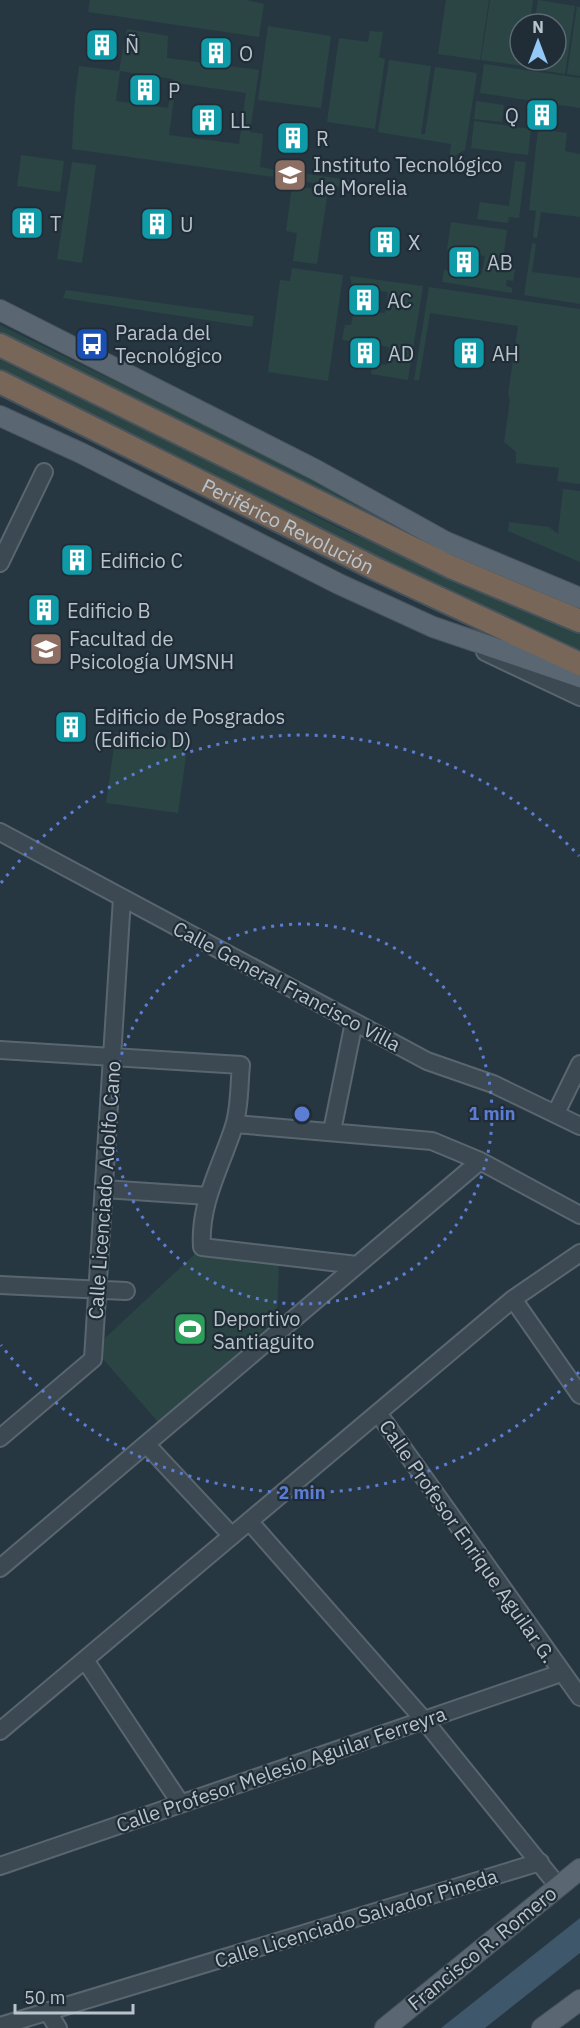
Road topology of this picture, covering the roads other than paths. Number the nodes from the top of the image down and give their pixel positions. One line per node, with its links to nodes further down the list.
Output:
1 (0, 310): 7 (main road)
2 (0, 345): 8 (highway, Periférico Revolución)
3 (0, 382): 10 (highway, Periférico Revolución)
4 (0, 416): 9 (main road)
5 (44, 472): 6 (street)
6 (0, 563)
7 (580, 598)
8 (580, 621)
9 (433, 627): 11 (main road); 12 (street)
10 (580, 664)
11 (580, 677)
12 (580, 697)
13 (0, 832): 14 (street, Calle General Francisco Villa)
14 (122, 898): 15 (street, Calle General Francisco Villa); 17 (street, Calle Licenciado Adolfo Cano)
15 (354, 1022): 19 (street, Calle General Francisco Villa); 22 (street)
16 (0, 1050): 17 (street)
17 (112, 1057): 20 (street); 24 (street, Calle Licenciado Adolfo Cano)
18 (580, 1065): 19 (street)
19 (556, 1113): 21 (street, Calle General Francisco Villa)
20 (235, 1124): 22 (street); 25 (street)
21 (580, 1125)
22 (332, 1131): 23 (street)
23 (480, 1161): 26 (street); 28 (street)
24 (104, 1189): 25 (street); 30 (street, Calle Licenciado Adolfo Cano)
25 (208, 1196): 28 (street)
26 (580, 1215)
27 (580, 1253): 32 (street)
28 (357, 1265): 36 (street)
29 (0, 1285): 30 (street)
30 (97, 1291): 31 (street); 35 (street, Calle Licenciado Adolfo Cano)
31 (126, 1291)
32 (513, 1299): 33 (street); 34 (street)
33 (580, 1395)
34 (378, 1413): 37 (street); 41 (street, Calle Profesor Enrique Aguilar G.)
35 (0, 1438)
36 (146, 1444): 38 (street); 39 (street)
37 (249, 1521): 38 (street); 43 (street)
38 (232, 1536): 40 (street)
39 (0, 1568)
40 (85, 1660): 44 (street); 45 (street)
41 (561, 1673): 42 (street, Calle Profesor Enrique Aguilar G.); 43 (street, Calle Profesor Melesio Aguilar Ferreyra)
42 (580, 1697)
43 (424, 1720): 45 (street, Calle Profesor Melesio Aguilar Ferreyra); 46 (street)
44 (0, 1731)
45 (181, 1804): 47 (street, Calle Profesor Melesio Aguilar Ferreyra)
46 (540, 1862): 49 (street); 51 (street, Calle Licenciado Salvador Pineda)
47 (0, 1866)
48 (580, 1869): 49 (main road, Francisco R. Romero)
49 (558, 1886): 54 (main road, Francisco R. Romero)
50 (580, 2000): 55 (main road)
51 (47, 2011): 52 (street, Calle Licenciado Salvador Pineda); 53 (street)
52 (0, 2026)
53 (58, 2028)
54 (385, 2028)
55 (542, 2028)

